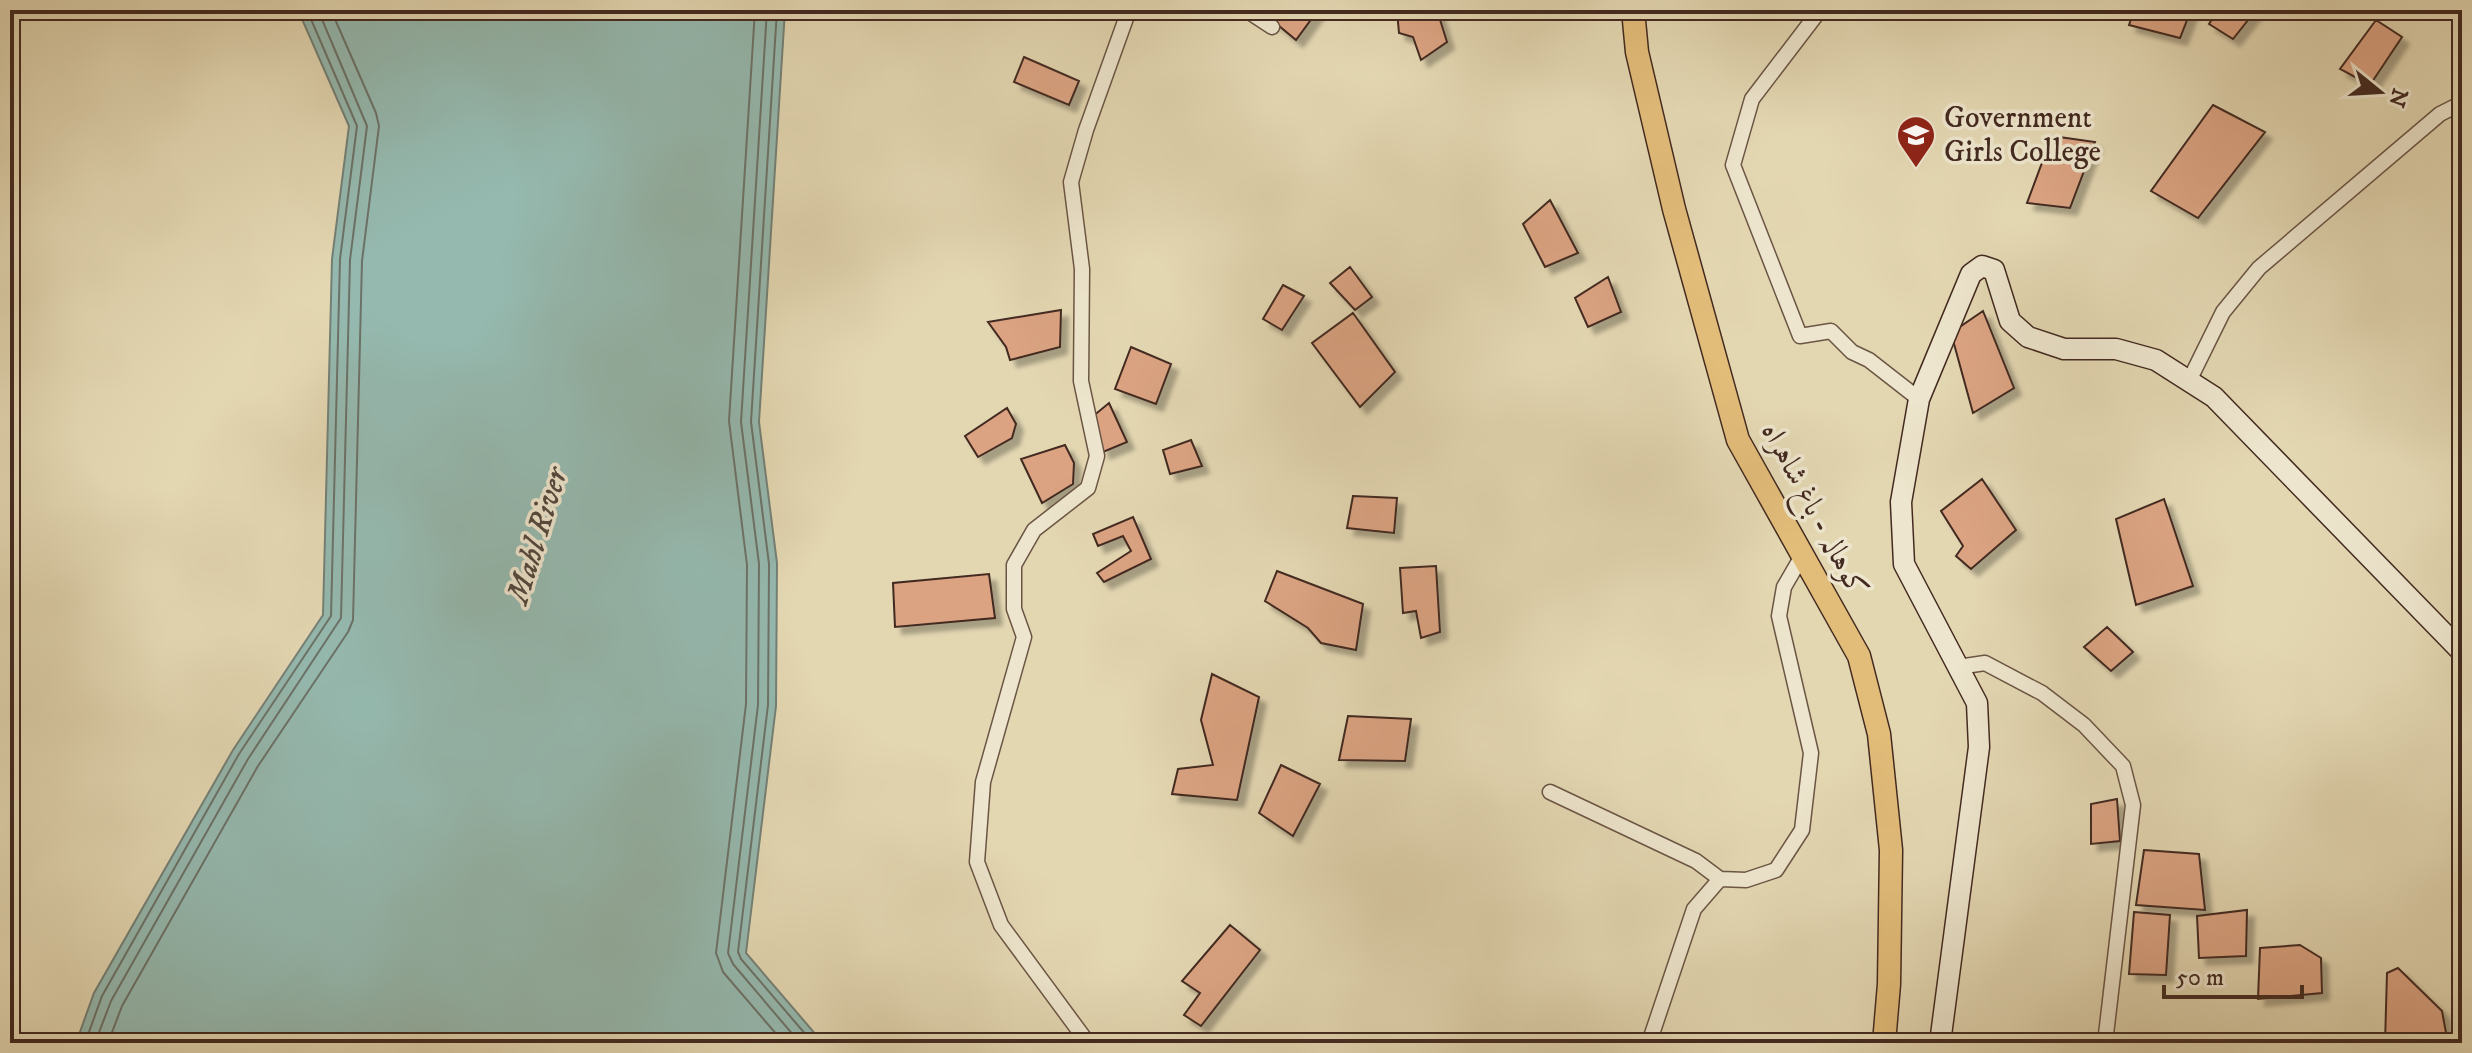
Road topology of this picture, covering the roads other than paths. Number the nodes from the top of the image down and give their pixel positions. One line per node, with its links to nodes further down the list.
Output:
1 (1129, 10): 14 (street)
2 (1246, 10): 5 (street)
3 (1633, 10): 9 (main road, کوہالہ - باغ شاہراہ)
4 (1820, 10): 8 (street)
5 (1272, 27)
6 (2462, 103): 7 (street)
7 (2189, 381): 8 (main road); 10 (main road)
8 (1919, 399): 11 (main road)
9 (1802, 556): 13 (street); 16 (main road, کوہالہ - باغ شاہراہ)
10 (2462, 652)
11 (1958, 667): 17 (main road); 18 (street)
12 (1550, 792): 13 (street)
13 (1720, 879): 15 (street)
14 (1088, 1043)
15 (1649, 1043)
16 (1884, 1043)
17 (1940, 1043)
18 (2105, 1043)

